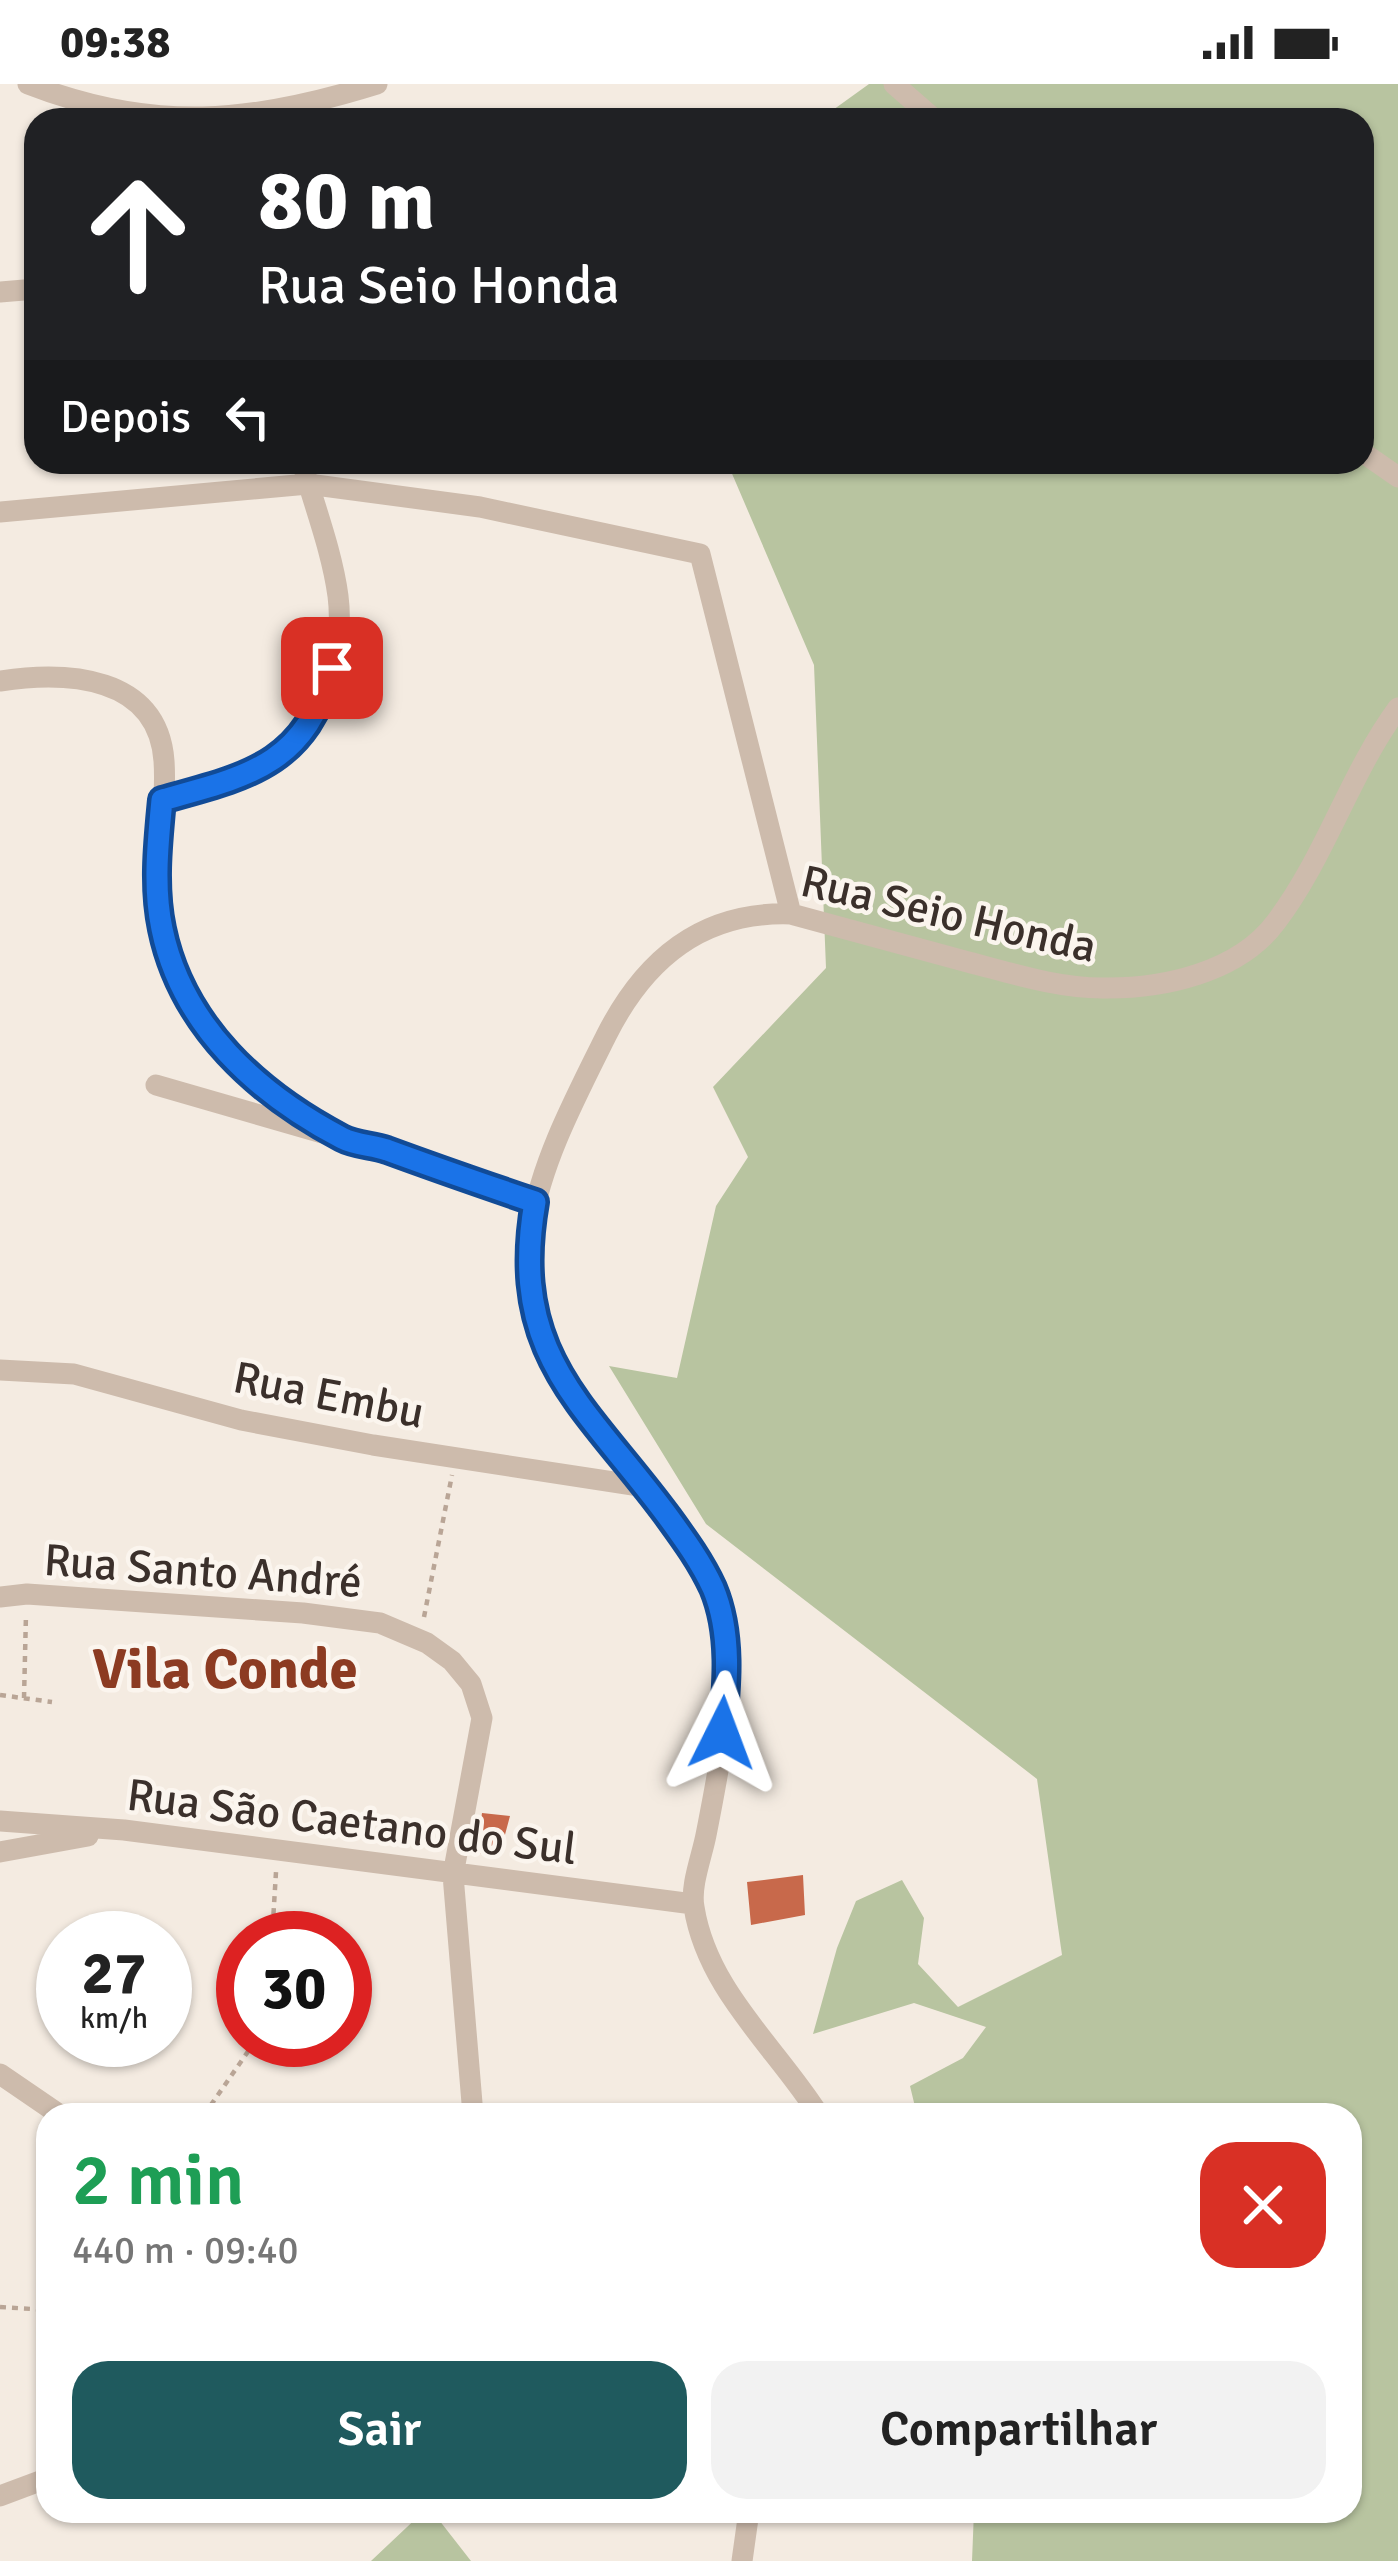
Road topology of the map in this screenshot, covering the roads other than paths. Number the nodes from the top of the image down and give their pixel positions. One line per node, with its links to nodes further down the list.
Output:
1 (28, 84): 4 (street)
2 (377, 84): 7 (street)
3 (894, 84): 8 (street)
4 (56, 94): 5 (street); 6 (street)
5 (67, 108)
6 (108, 108)
7 (286, 108)
8 (921, 108)
9 (297, 474): 12 (street)
10 (305, 474): 15 (street)
11 (310, 474): 16 (street)
12 (0, 512)
13 (0, 681): 15 (street)
14 (1398, 708): 16 (street, Rua Seio Honda)
15 (162, 800): 18 (street)
16 (791, 914): 19 (street, Rua Seio Honda)
17 (156, 1085): 18 (street)
18 (345, 1140): 19 (street)
19 (535, 1202): 21 (street, Rua Seio Honda)
20 (0, 1370): 21 (street, Rua Embu)
21 (646, 1487): 27 (street, Rua Seio Honda)
22 (0, 1597): 26 (street, Rua Santo André)
23 (0, 1821): 24 (street, Rua São Caetano do Sul)
24 (124, 1829): 25 (street); 26 (street, Rua São Caetano do Sul)
25 (0, 1852)
26 (453, 1875): 27 (street, Rua São Caetano do Sul); 30 (street, Rua Santo André)
27 (693, 1904): 31 (street)
28 (0, 2074): 29 (street)
29 (42, 2103)
30 (472, 2103)
31 (811, 2103)
32 (36, 2482): 33 (street)
33 (0, 2496)
34 (747, 2523): 35 (street)
35 (742, 2561)

